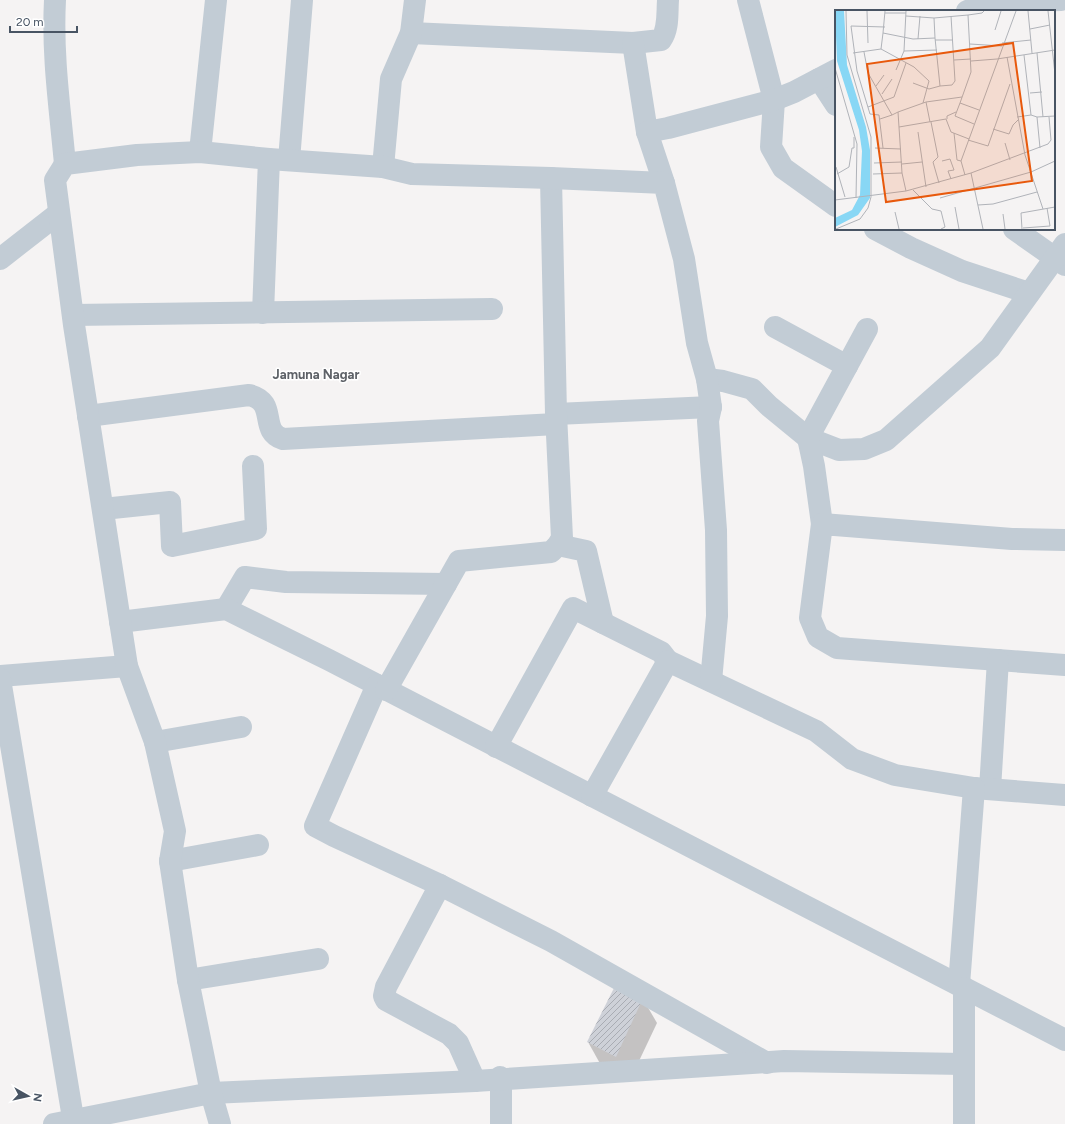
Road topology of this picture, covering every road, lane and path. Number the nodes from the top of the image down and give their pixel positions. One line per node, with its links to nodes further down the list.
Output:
1 (55, 0): 17 (street)
2 (216, 0): 15 (street)
3 (302, 0): 16 (street)
4 (414, 0): 9 (street)
5 (668, 0): 10 (street)
6 (748, 0): 12 (street)
7 (1061, 0): 8 (street)
8 (970, 10)
9 (411, 33): 10 (street); 18 (street)
10 (633, 43): 14 (street)
11 (828, 75): 12 (street); 13 (street)
12 (774, 100): 14 (street); 21 (street)
13 (835, 101)
14 (647, 132): 20 (street)
15 (200, 152): 16 (street); 17 (street)
16 (279, 160): 18 (street); 29 (street)
17 (65, 164): 22 (street)
18 (383, 167): 19 (street)
19 (551, 178): 20 (street); 37 (street)
20 (664, 184): 34 (street)
21 (835, 205)
22 (60, 212): 26 (street); 30 (street)
23 (877, 230): 27 (street)
24 (1016, 230): 25 (street)
25 (1062, 256): 27 (street)
26 (0, 259)
27 (1029, 293): 38 (street)
28 (492, 309): 29 (street)
29 (263, 313): 30 (street)
30 (73, 315): 36 (street)
31 (775, 327): 33 (street)
32 (867, 329): 33 (street)
33 (847, 366): 38 (street)
34 (707, 379): 35 (street); 38 (street)
35 (711, 407): 37 (street); 53 (street)
36 (88, 416): 37 (street); 40 (street)
37 (556, 419): 43 (street)
38 (808, 438): 41 (street)
39 (253, 466): 40 (street)
40 (103, 509): 46 (street)
41 (822, 524): 42 (street); 48 (street)
42 (1065, 540)
43 (558, 545): 44 (street); 47 (street)
44 (446, 584): 45 (street); 54 (street)
45 (226, 609): 46 (street); 54 (street)
46 (120, 622): 51 (street)
47 (603, 622): 49 (street); 57 (street)
48 (998, 660): 50 (street); 58 (street)
49 (668, 661): 53 (street); 60 (street)
50 (1065, 665)
51 (127, 666): 52 (street); 56 (street)
52 (0, 678): 73 (street)
53 (711, 681): 58 (street)
54 (381, 687): 57 (street); 63 (street)
55 (241, 727): 56 (street)
56 (155, 742): 62 (street)
57 (496, 747): 60 (street)
58 (982, 789): 59 (street); 66 (street)
59 (1065, 795)
60 (592, 796): 66 (street)
61 (258, 845): 62 (street)
62 (170, 861): 65 (street)
63 (440, 885): 68 (street); 71 (street)
64 (318, 959): 65 (street)
65 (188, 980): 72 (street)
66 (962, 987): 67 (street); 69 (street)
67 (1062, 1032)
68 (767, 1062): 69 (street); 70 (street)
69 (964, 1064): 76 (street)
70 (501, 1078): 71 (street); 75 (street)
71 (475, 1081): 72 (street)
72 (211, 1093): 73 (street); 74 (street)
73 (67, 1123)
74 (220, 1124)
75 (501, 1124)
76 (964, 1124)

